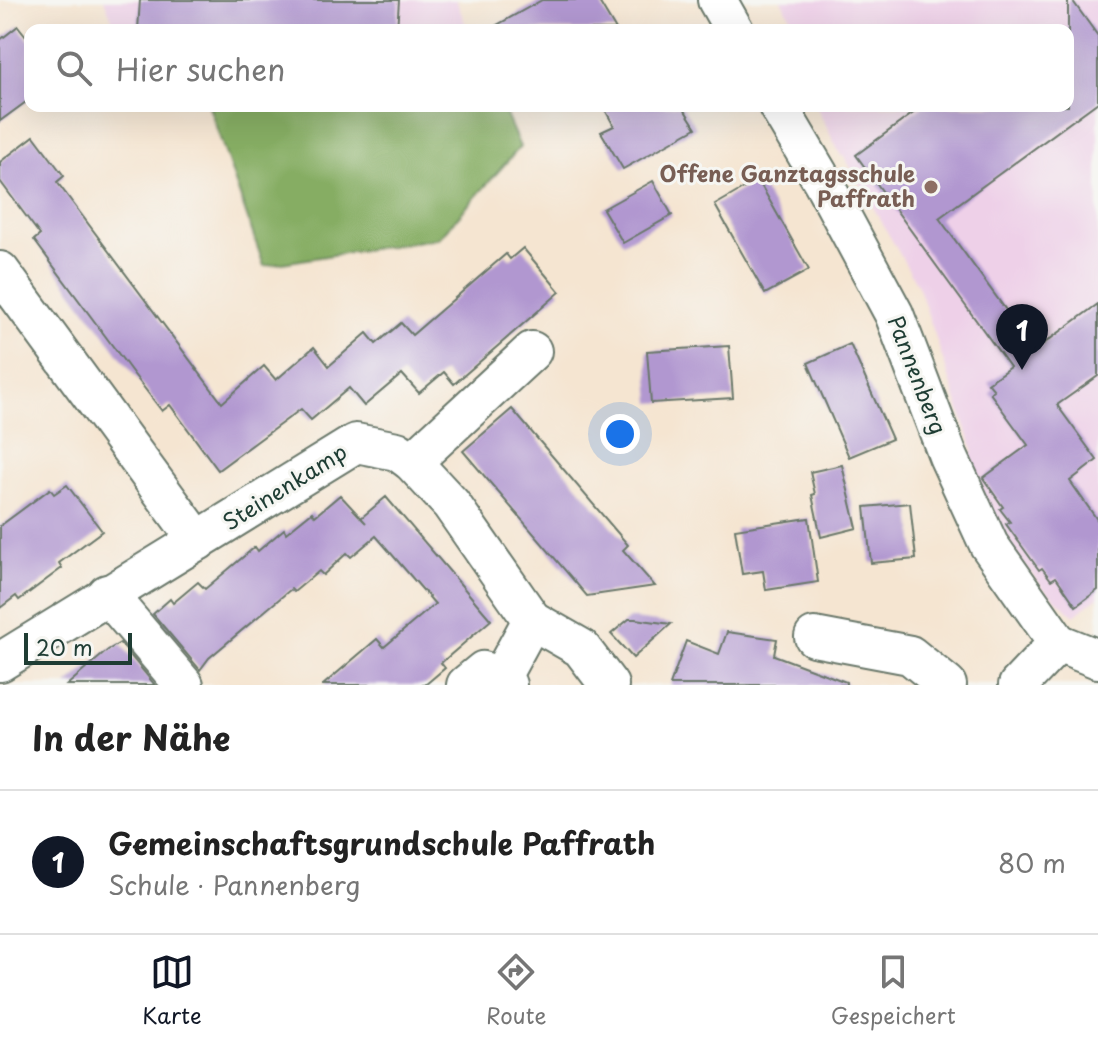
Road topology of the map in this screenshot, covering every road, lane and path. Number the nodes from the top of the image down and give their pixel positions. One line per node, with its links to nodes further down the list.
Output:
1 (717, 0): 2 (street)
2 (731, 24)
3 (782, 112): 11 (street, Pannenberg)
4 (0, 271): 7 (street, Steinenkamp)
5 (532, 351): 6 (street)
6 (412, 462): 7 (street, Steinenkamp); 9 (street, Steinenkamp)
7 (198, 541): 8 (street, Steinenkamp)
8 (107, 594): 12 (street, Steinenkamp); 14 (street)
9 (532, 620): 13 (street); 15 (street, Steinenkamp)
10 (814, 637): 16 (street)
11 (1089, 650): 17 (street)
12 (0, 662)
13 (491, 682)
14 (184, 685)
15 (609, 685)
16 (947, 685)
17 (1018, 685)

